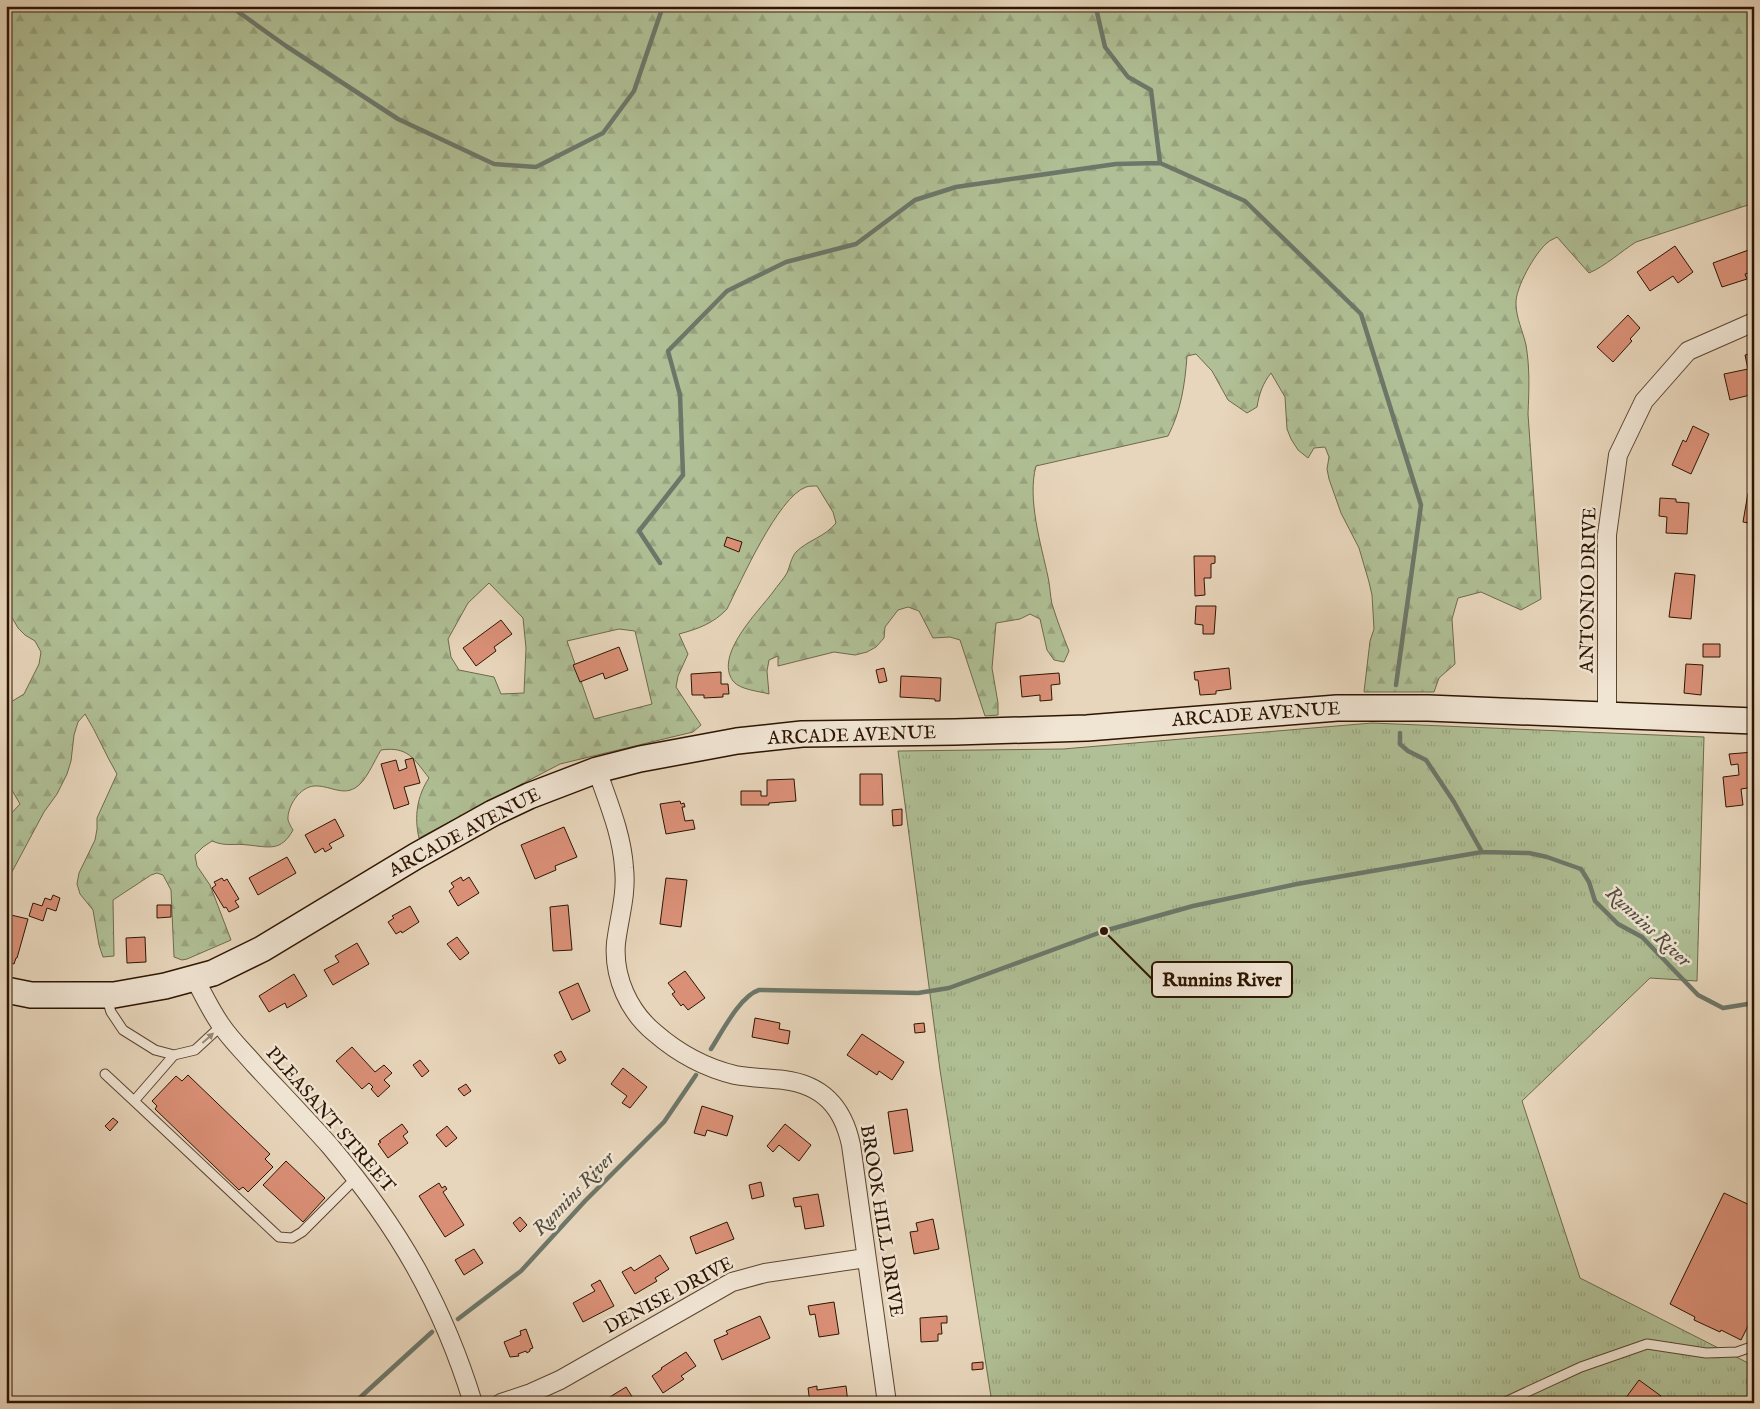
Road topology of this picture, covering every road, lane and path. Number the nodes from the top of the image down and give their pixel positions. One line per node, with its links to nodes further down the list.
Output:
1 (1754, 322): 2 (street, ANTONIO DRIVE)
2 (1607, 715): 3 (main road, ARCADE AVENUE); 4 (main road, ARCADE AVENUE)
3 (1754, 721)
4 (597, 770): 5 (main road, ARCADE AVENUE); 13 (street, BROOK HILL DRIVE)
5 (195, 979): 7 (main road, ARCADE AVENUE); 8 (street, PLEASANT STREET)
6 (6, 990): 7 (main road, ARCADE AVENUE)
7 (106, 994): 9 (lane)
8 (221, 1026): 9 (lane, one-way to 8); 12 (street, PLEASANT STREET)
9 (174, 1055): 11 (lane)
10 (105, 1074): 11 (lane)
11 (134, 1101): 12 (lane)
12 (356, 1178): 15 (street, PLEASANT STREET)
13 (866, 1258): 16 (street, DENISE DRIVE); 17 (street, BROOK HILL DRIVE)
14 (1754, 1346): 18 (lane)
15 (473, 1403)
16 (501, 1403)
17 (888, 1403)
18 (1503, 1403)

